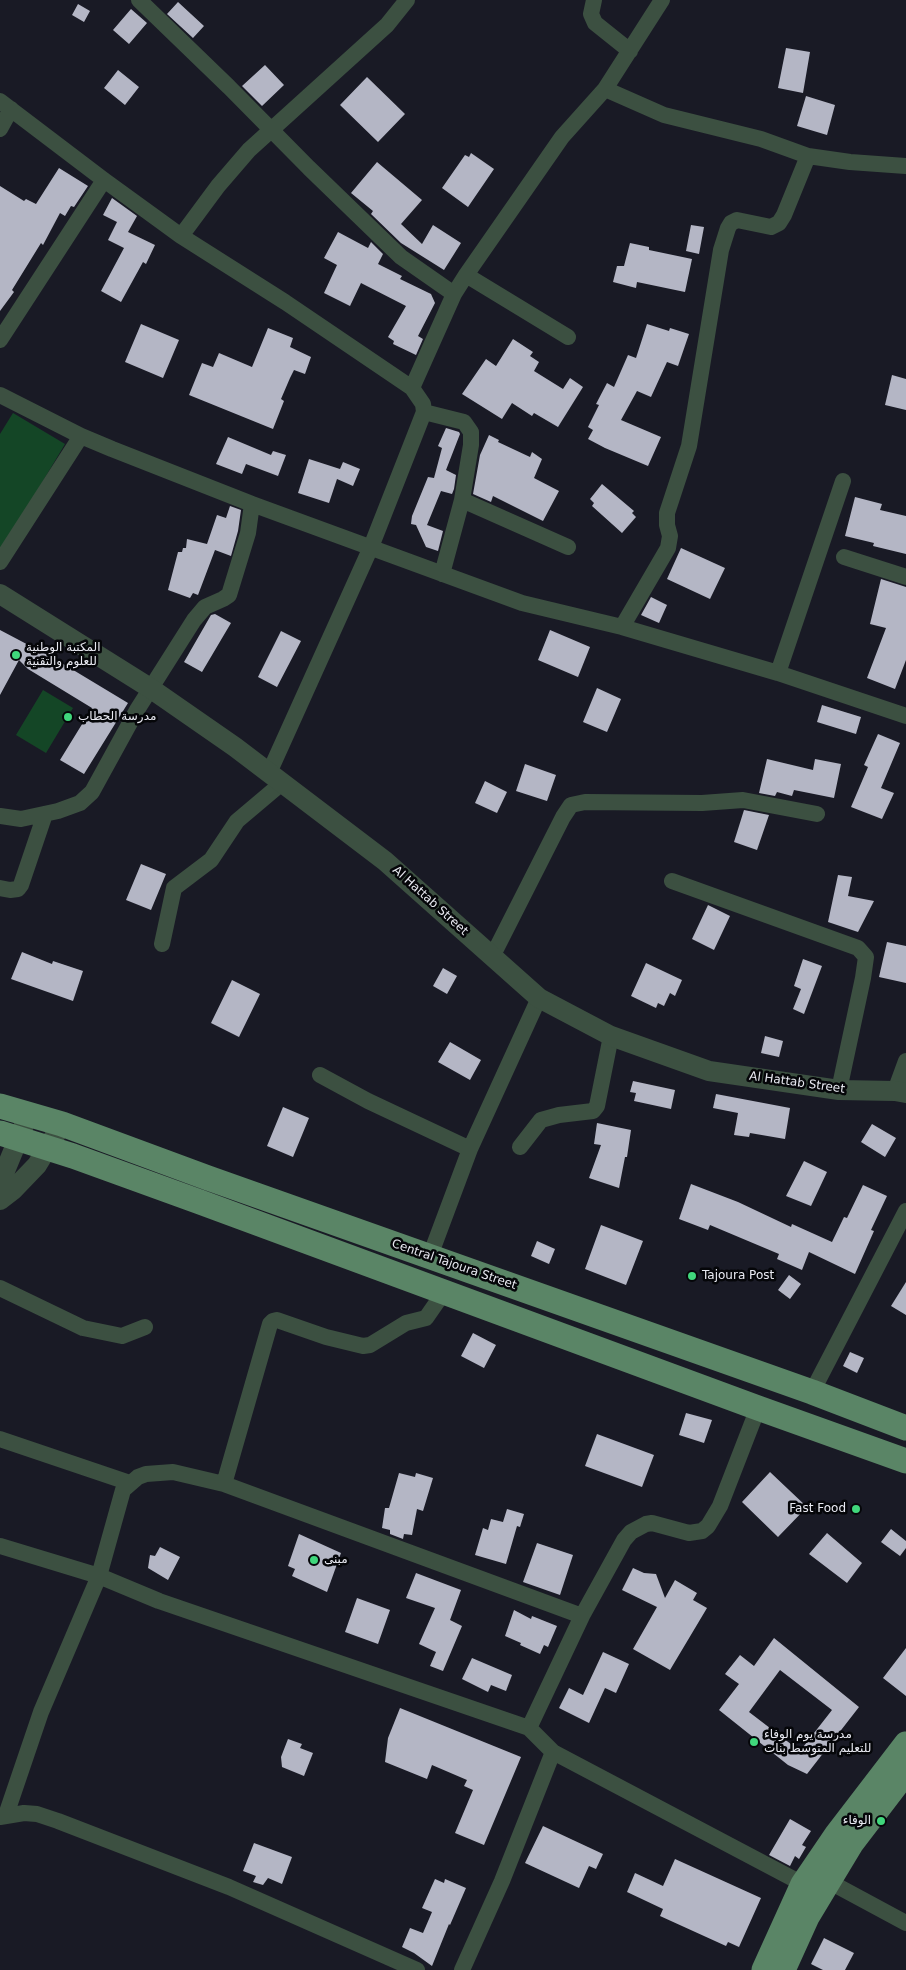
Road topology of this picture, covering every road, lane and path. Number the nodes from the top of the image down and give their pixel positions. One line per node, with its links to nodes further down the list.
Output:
1 (139, 0): 9 (street)
2 (407, 0): 9 (street)
3 (594, 0): 5 (street)
4 (662, 0): 5 (street)
5 (630, 51): 6 (street)
6 (605, 89): 10 (street); 14 (street)
7 (5, 105): 8 (street); 12 (street)
8 (0, 129)
9 (271, 130): 13 (street); 15 (street)
10 (808, 156): 11 (street); 32 (street)
11 (906, 166)
12 (104, 180): 13 (street); 17 (street)
13 (181, 236): 18 (street)
14 (466, 275): 15 (street); 16 (street)
15 (454, 294): 18 (street)
16 (568, 337)
17 (0, 340)
18 (412, 388): 20 (street)
19 (0, 395): 21 (street)
20 (424, 412): 23 (street); 26 (street)
21 (81, 436): 24 (street); 28 (street)
22 (843, 480): 33 (street)
23 (462, 500): 25 (street); 29 (street)
24 (252, 504): 26 (street); 34 (street)
25 (568, 546)
26 (371, 547): 29 (street); 36 (street)
27 (844, 557): 30 (street)
28 (0, 562)
29 (442, 574): 32 (street)
30 (906, 577)
31 (0, 594): 34 (street, Al Hattab Street)
32 (622, 627): 33 (street)
33 (778, 673): 35 (street)
34 (150, 688): 36 (street, Al Hattab Street); 37 (street)
35 (906, 716)
36 (276, 778): 42 (street); 43 (street, Al Hattab Street)
37 (45, 814): 39 (street); 41 (street)
38 (817, 814): 43 (street)
39 (0, 816)
40 (672, 881): 48 (street)
41 (0, 888)
42 (162, 944)
43 (492, 957): 44 (street, Al Hattab Street)
44 (539, 998): 45 (street, Al Hattab Street); 56 (street)
45 (611, 1036): 48 (street, Al Hattab Street); 54 (street)
46 (906, 1061): 49 (street)
47 (320, 1075): 56 (street)
48 (839, 1090): 49 (street, Al Hattab Street)
49 (901, 1092)
50 (0, 1106): 51 (main road, Central Tajoura Street)
51 (29, 1114): 52 (main road, Central Tajoura Street); 53 (street)
52 (62, 1124): 55 (street); 60 (main road, Central Tajoura Street)
53 (9, 1136): 55 (main road); 57 (street)
54 (520, 1147)
55 (48, 1149): 58 (street); 62 (main road)
56 (470, 1149): 60 (street)
57 (0, 1183)
58 (0, 1200)
59 (906, 1211): 64 (street)
60 (430, 1256): 64 (main road, Central Tajoura Street)
61 (0, 1288): 63 (street)
62 (444, 1292): 65 (main road); 70 (street)
63 (145, 1327)
64 (812, 1392): 66 (main road, Central Tajoura Street)
65 (758, 1408): 68 (main road); 73 (street)
66 (906, 1428)
67 (0, 1439): 69 (street)
68 (906, 1460)
69 (130, 1483): 70 (street); 72 (street)
70 (224, 1484): 73 (street)
71 (0, 1546): 72 (street)
72 (99, 1576): 74 (street); 78 (street)
73 (582, 1616): 74 (street)
74 (529, 1728): 76 (street)
75 (906, 1744): 80 (main road)
76 (553, 1752): 80 (street); 83 (street)
77 (906, 1772): 79 (main road)
78 (3, 1816): 82 (street)
79 (828, 1881): 81 (street); 85 (main road)
80 (803, 1884): 84 (main road)
81 (906, 1923)
82 (418, 1970)
83 (462, 1970)
84 (764, 1970)
85 (783, 1970)

